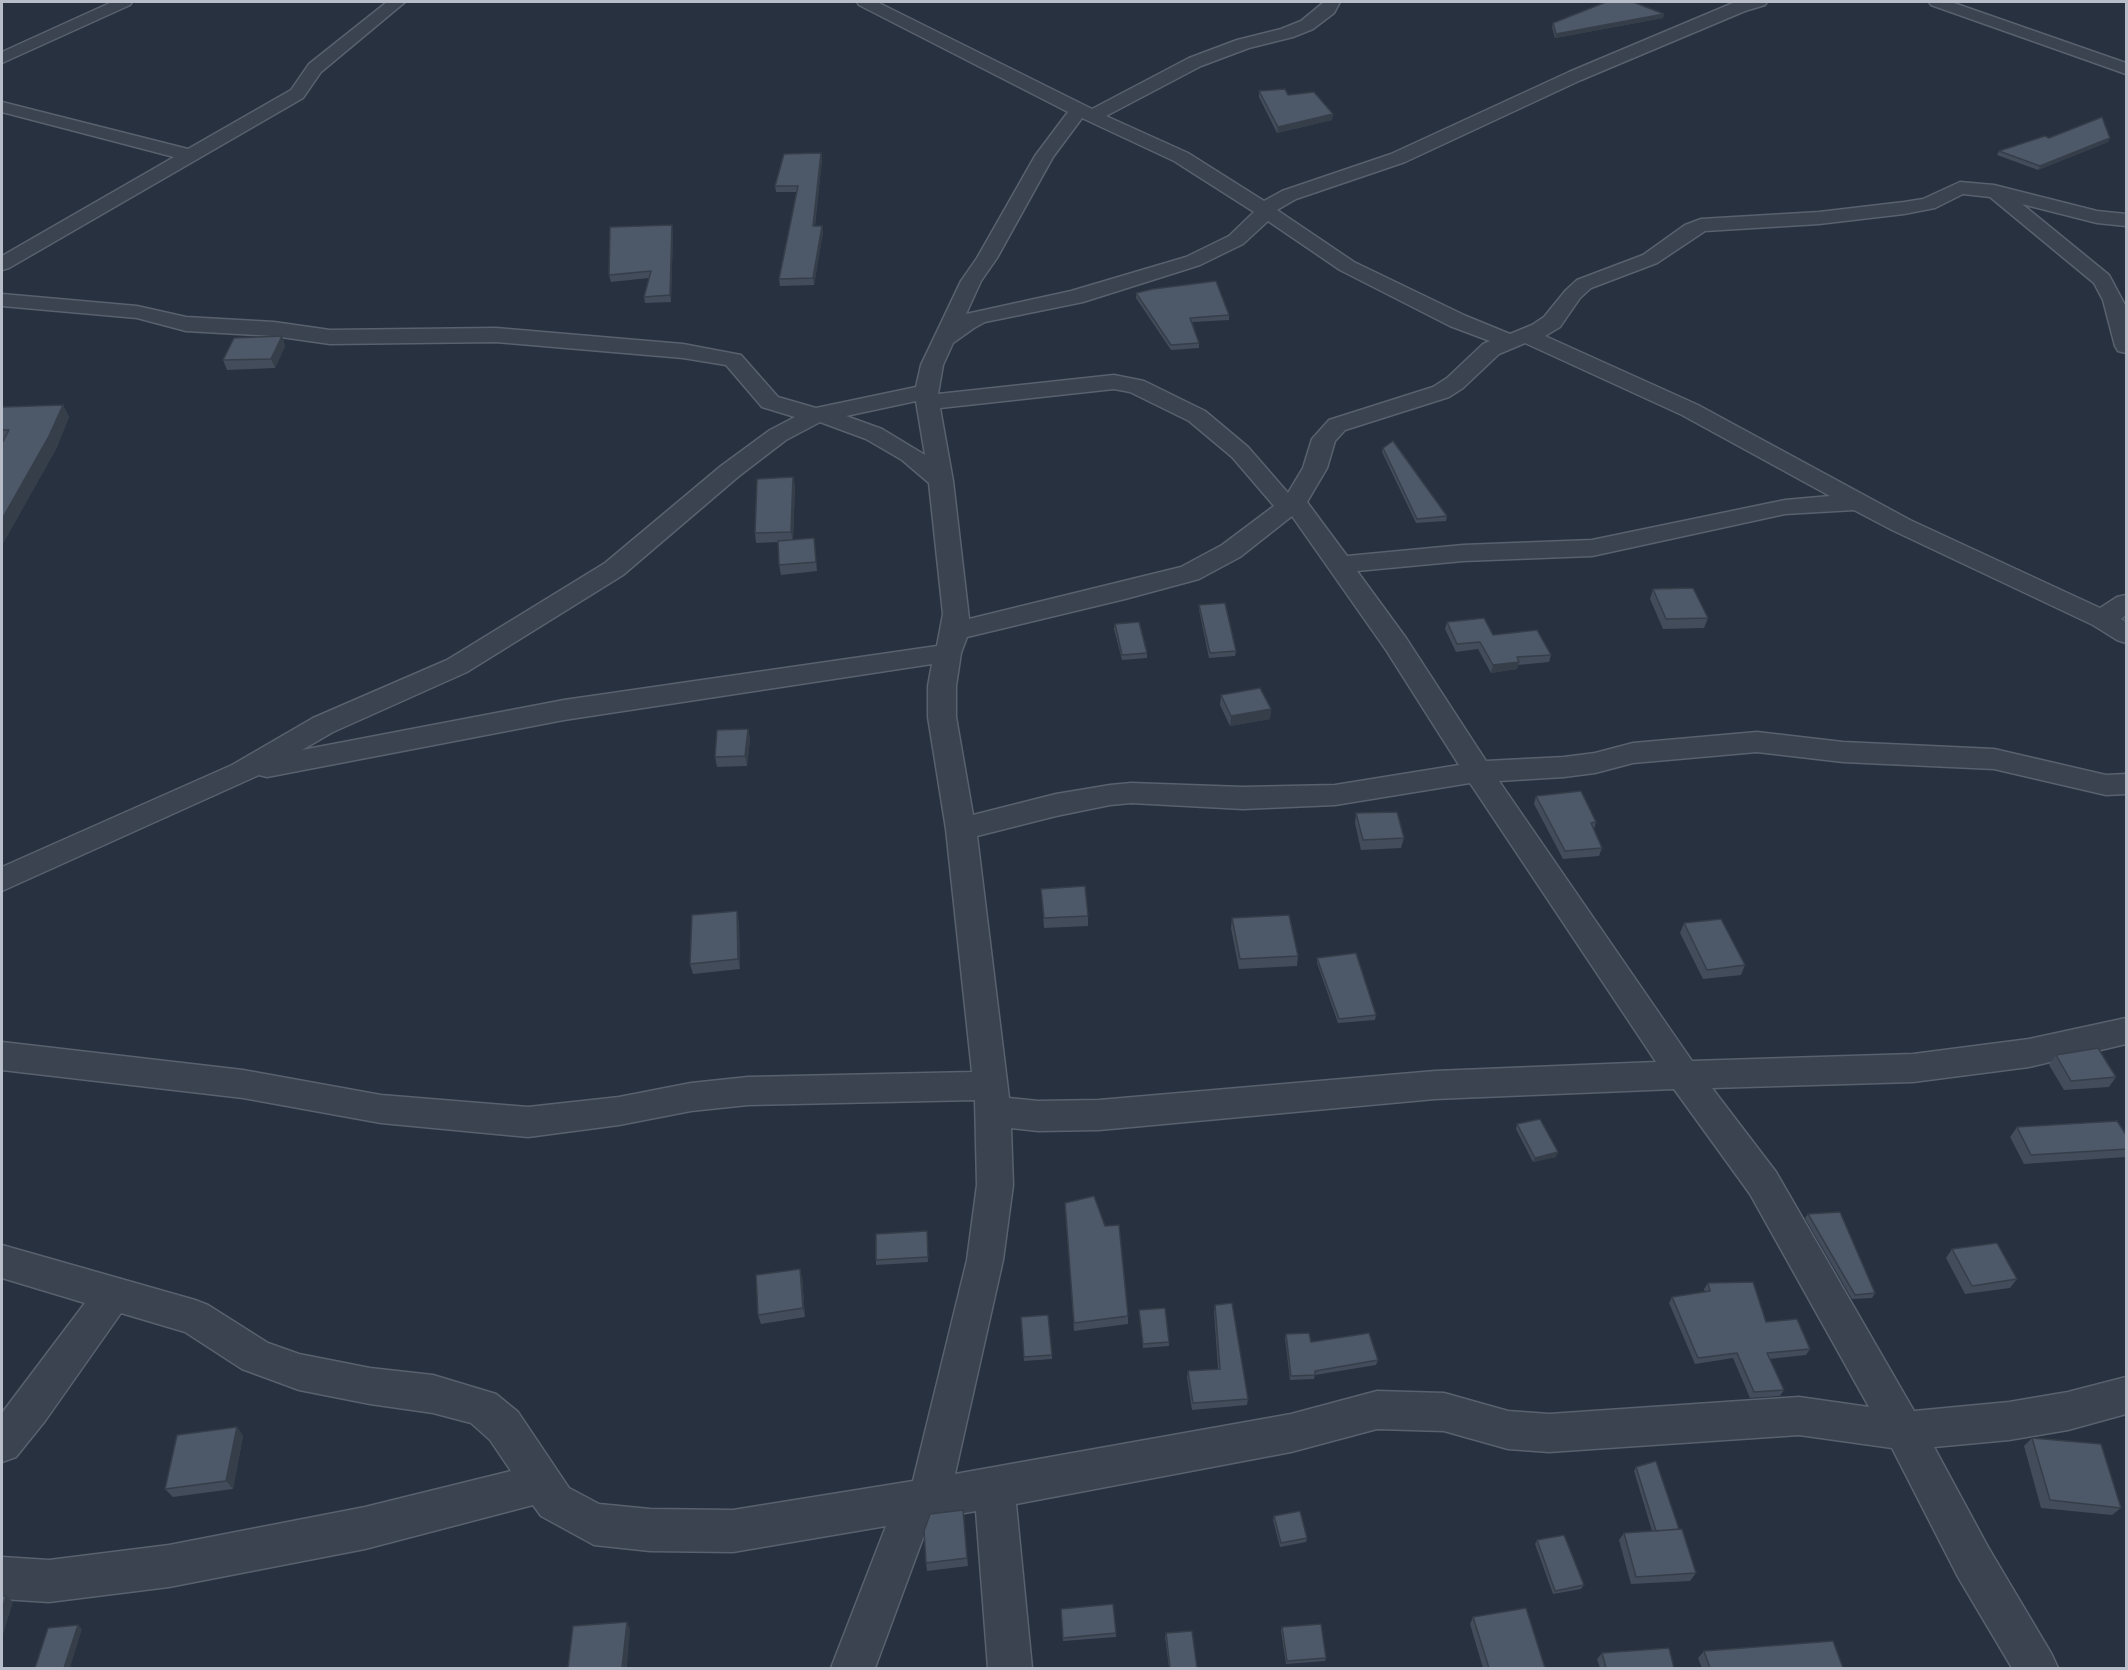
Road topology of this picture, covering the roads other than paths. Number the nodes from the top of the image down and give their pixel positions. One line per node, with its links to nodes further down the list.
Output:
1 (124, 2): 7 (street)
2 (397, 2): 11 (street)
3 (865, 2): 10 (street)
4 (1332, 2): 10 (street)
5 (1760, 2): 13 (street)
6 (1937, 2): 8 (street)
7 (2, 58)
8 (2127, 69)
9 (2, 107): 11 (street)
10 (1086, 113): 13 (street); 18 (street)
11 (190, 155): 15 (street)
12 (1995, 191): 14 (street); 17 (street); 19 (street)
13 (1265, 210): 17 (street); 18 (street)
14 (2127, 220)
15 (2, 264)
16 (2, 300): 21 (street)
17 (1517, 338): 23 (street); 24 (street)
18 (942, 341): 20 (street)
19 (2127, 346)
20 (927, 397): 21 (street); 22 (street); 24 (street)
21 (818, 415): 22 (street); 30 (street)
22 (941, 481): 29 (street)
23 (1857, 502): 25 (street); 27 (street)
24 (1291, 505): 25 (street); 29 (street)
25 (1339, 565): 31 (street)
26 (2127, 603): 27 (street)
27 (2102, 619): 28 (street)
28 (2127, 634)
29 (951, 642): 30 (street); 33 (street)
30 (242, 772): 34 (street)
31 (1478, 772): 32 (street); 33 (street); 37 (street)
32 (2127, 783)
33 (961, 829): 38 (street)
34 (2, 880)
35 (2127, 1031): 37 (street)
36 (2, 1056): 38 (street)
37 (1683, 1075): 38 (street); 42 (street)
38 (992, 1099): 46 (street)
39 (2, 1262): 40 (street)
40 (113, 1294): 43 (street); 44 (street)
41 (2127, 1395): 42 (street)
42 (1904, 1431): 45 (street); 50 (street)
43 (2, 1443)
44 (543, 1483): 46 (street); 47 (street)
45 (994, 1488): 46 (street); 49 (street)
46 (922, 1500): 48 (street)
47 (2, 1578)
48 (853, 1668)
49 (1010, 1668)
50 (2036, 1668)

